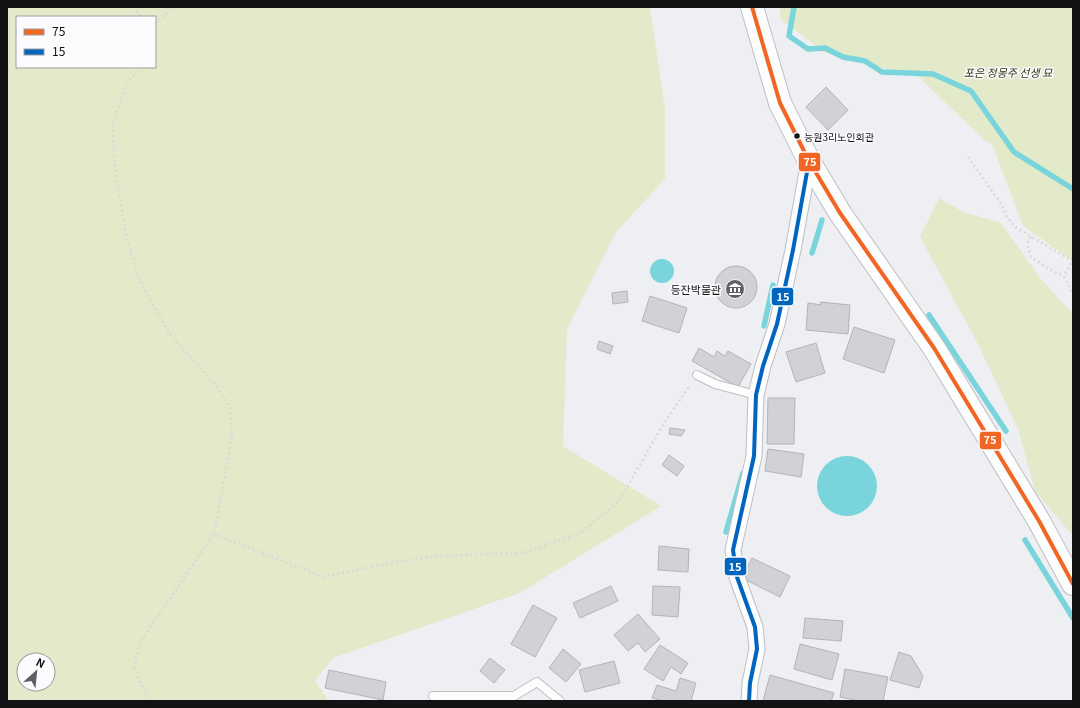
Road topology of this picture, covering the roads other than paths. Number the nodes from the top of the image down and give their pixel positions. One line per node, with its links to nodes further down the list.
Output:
1 (752, 7): 2 (street)
2 (808, 161): 4 (street); 5 (street)
3 (697, 375): 4 (lane)
4 (756, 396): 8 (street)
5 (1073, 584)
6 (433, 696): 7 (lane)
7 (560, 701)
8 (749, 701)

